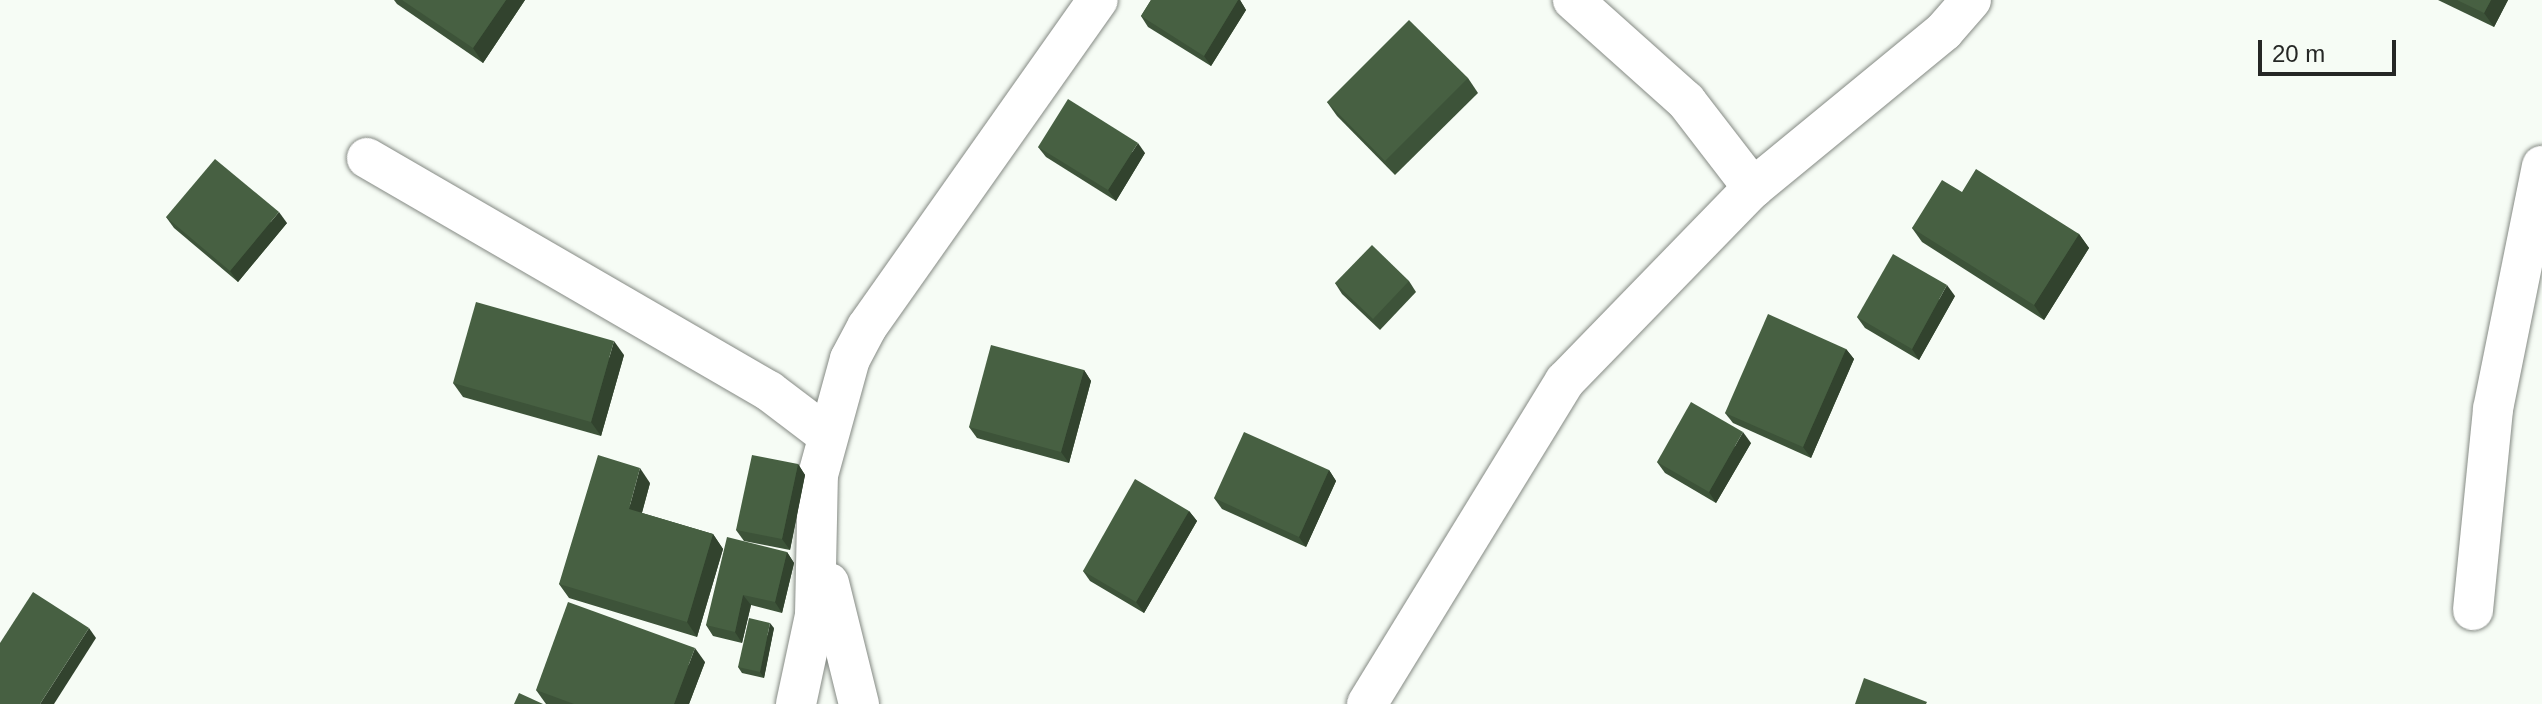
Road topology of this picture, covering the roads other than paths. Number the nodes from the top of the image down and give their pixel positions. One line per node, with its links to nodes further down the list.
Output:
1 (1098, 0): 7 (street)
2 (1573, 0): 6 (street)
3 (1971, 0): 6 (street)
4 (367, 158): 7 (street)
5 (2542, 166): 9 (street)
6 (1753, 188): 12 (street)
7 (827, 435): 8 (street)
8 (820, 540): 10 (street); 11 (street)
9 (2473, 610)
10 (796, 704)
11 (859, 704)
12 (1367, 704)

